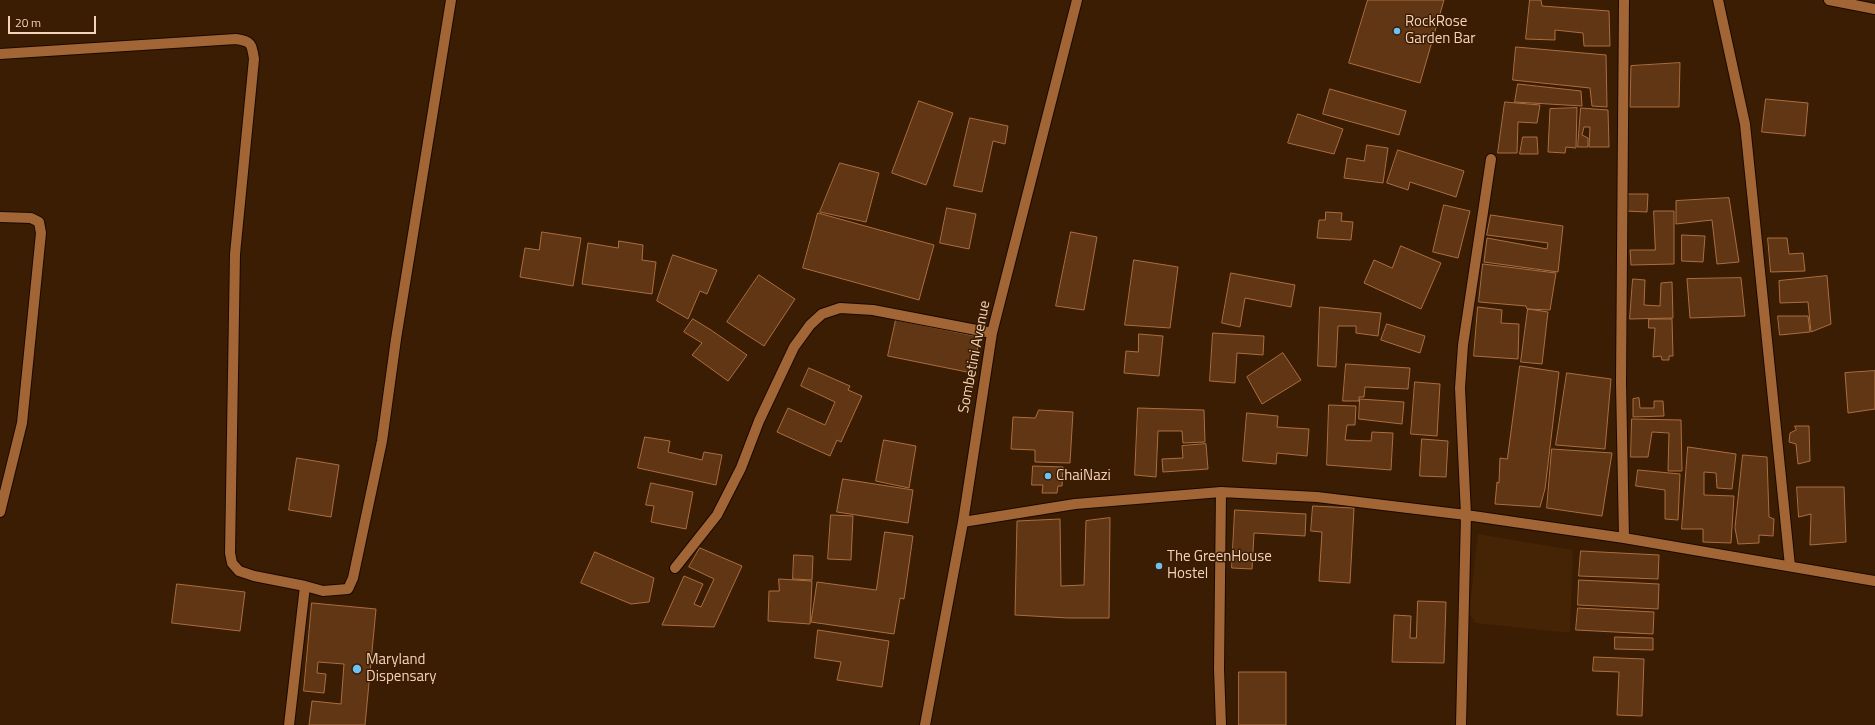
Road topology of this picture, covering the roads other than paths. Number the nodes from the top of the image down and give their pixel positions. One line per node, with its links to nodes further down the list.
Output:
1 (451, 0): 19 (street)
2 (1077, 0): 10 (street, Sombetini Avenue)
3 (1624, 0): 15 (street)
4 (1718, 0): 16 (street)
5 (1829, 0): 6 (street)
6 (1874, 6)
7 (0, 54): 19 (street)
8 (1491, 159): 13 (street)
9 (0, 217): 12 (street)
10 (992, 333): 14 (street, Sombetini Avenue); 17 (street)
11 (1221, 492): 13 (street); 14 (street); 22 (street)
12 (0, 512)
13 (1466, 515): 15 (street); 23 (street)
14 (963, 522): 21 (street, Sombetini Avenue)
15 (1624, 538): 16 (street)
16 (1790, 566): 18 (street)
17 (675, 568)
18 (1875, 581)
19 (306, 586): 20 (street)
20 (289, 725)
21 (925, 725)
22 (1221, 725)
23 (1461, 725)

